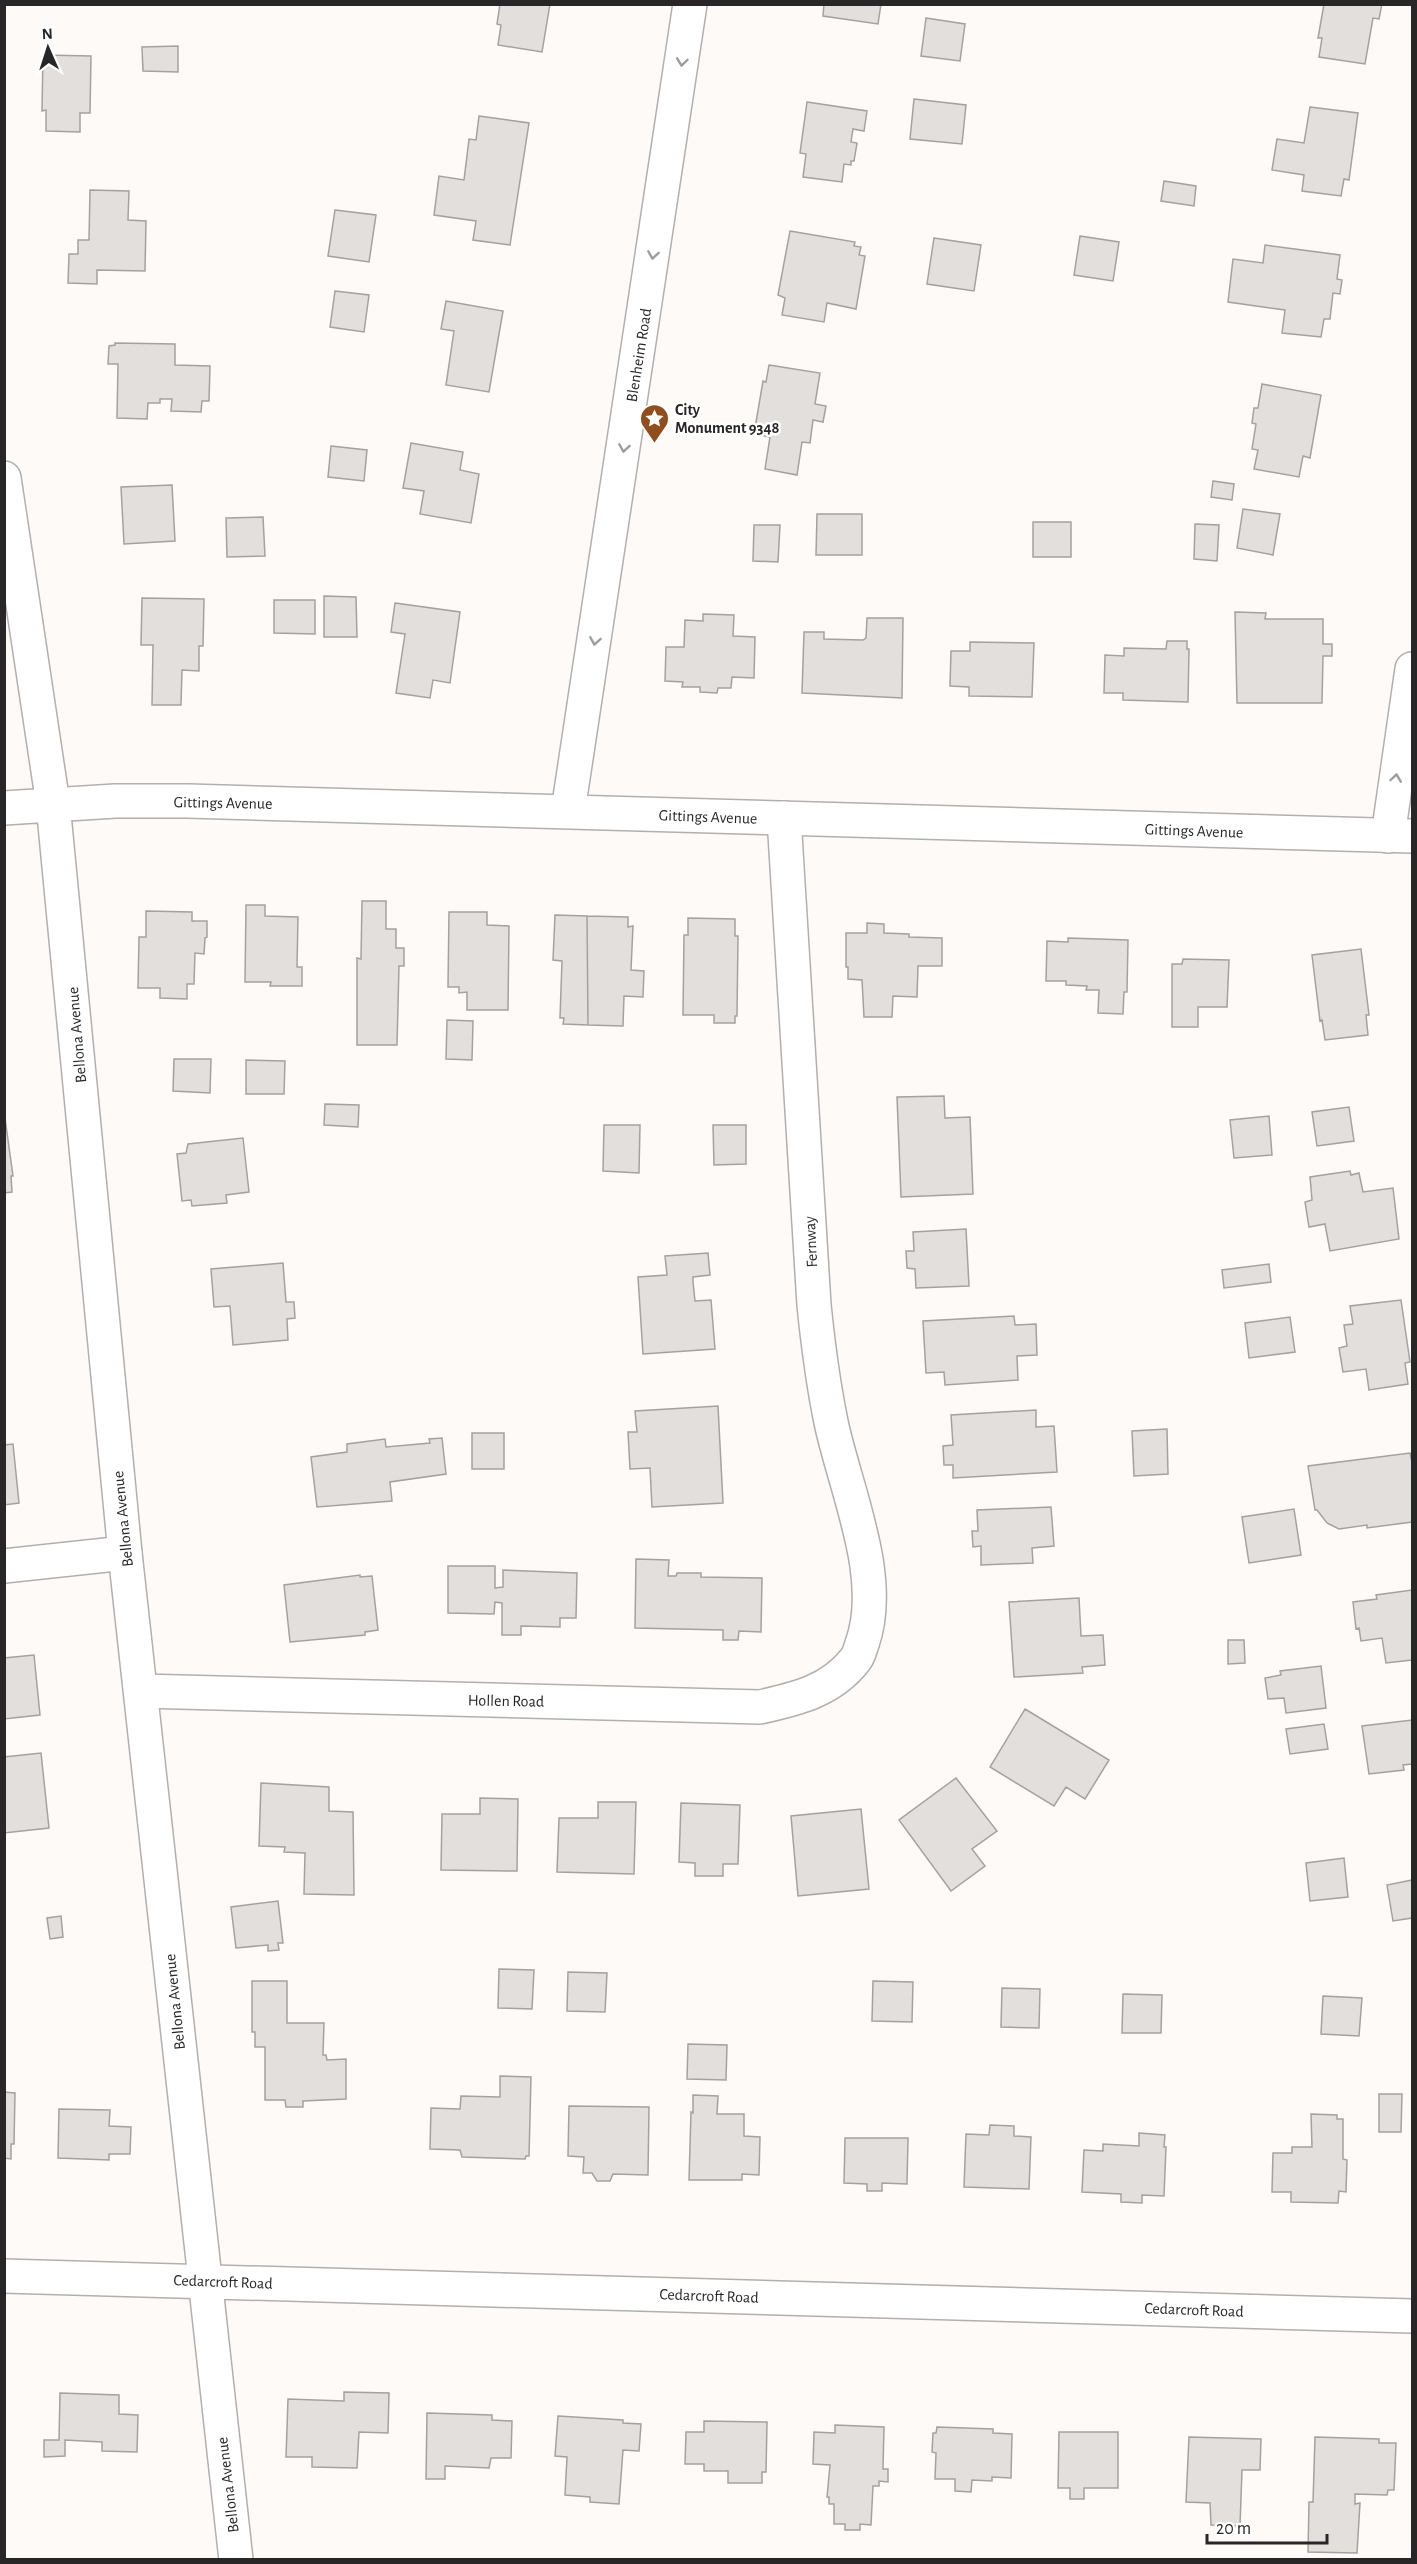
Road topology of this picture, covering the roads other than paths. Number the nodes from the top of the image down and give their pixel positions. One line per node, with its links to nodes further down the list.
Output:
1 (690, 4): 6 (street, Blenheim Road, one-way to 6)
2 (4, 478): 4 (street, Bellona Avenue)
3 (1413, 669): 8 (street, one-way to 3)
4 (53, 804): 5 (street, Gittings Avenue); 6 (street, Gittings Avenue); 9 (street, Bellona Avenue)
5 (4, 808)
6 (568, 812): 7 (street, Gittings Avenue)
7 (784, 818): 8 (street, Gittings Avenue); 11 (street, Fernway)
8 (1400, 836)
9 (125, 1552): 10 (street); 12 (street, Bellona Avenue)
10 (4, 1566)
11 (857, 1659): 12 (street, Hollen Road)
12 (141, 1691): 14 (street, Bellona Avenue)
13 (4, 2276): 14 (street, Cedarcroft Road)
14 (204, 2281): 15 (street, Cedarcroft Road); 16 (street, Bellona Avenue)
15 (1413, 2316)
16 (236, 2559)

